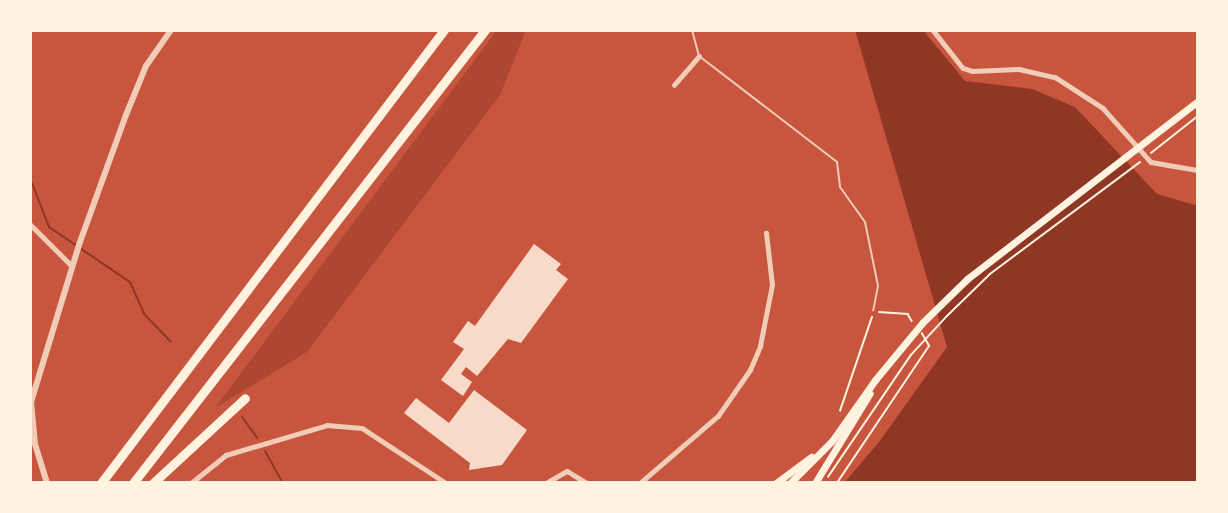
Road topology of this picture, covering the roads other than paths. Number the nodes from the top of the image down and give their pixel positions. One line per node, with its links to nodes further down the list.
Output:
1 (171, 30): 12 (street)
2 (444, 30): 19 (highway)
3 (485, 30): 20 (highway)
4 (692, 30): 6 (lane)
5 (933, 30): 9 (street)
6 (699, 56): 7 (street); 13 (lane)
7 (675, 85)
8 (1198, 101): 14 (main road)
9 (1198, 170)
10 (30, 224): 12 (street)
11 (766, 233): 26 (street)
12 (73, 263): 15 (street)
13 (873, 311)
14 (876, 380): 17 (main road); 29 (main road)
15 (30, 401): 18 (street)
16 (246, 402): 21 (highway)
17 (832, 441): 27 (main road); 28 (main road)
18 (48, 483)
19 (101, 483)
20 (133, 483)
21 (153, 483)
22 (191, 483): 23 (street)
23 (446, 483)
24 (546, 483): 25 (street)
25 (587, 483)
26 (640, 483)
27 (776, 483)
28 (790, 483)
29 (815, 483)

